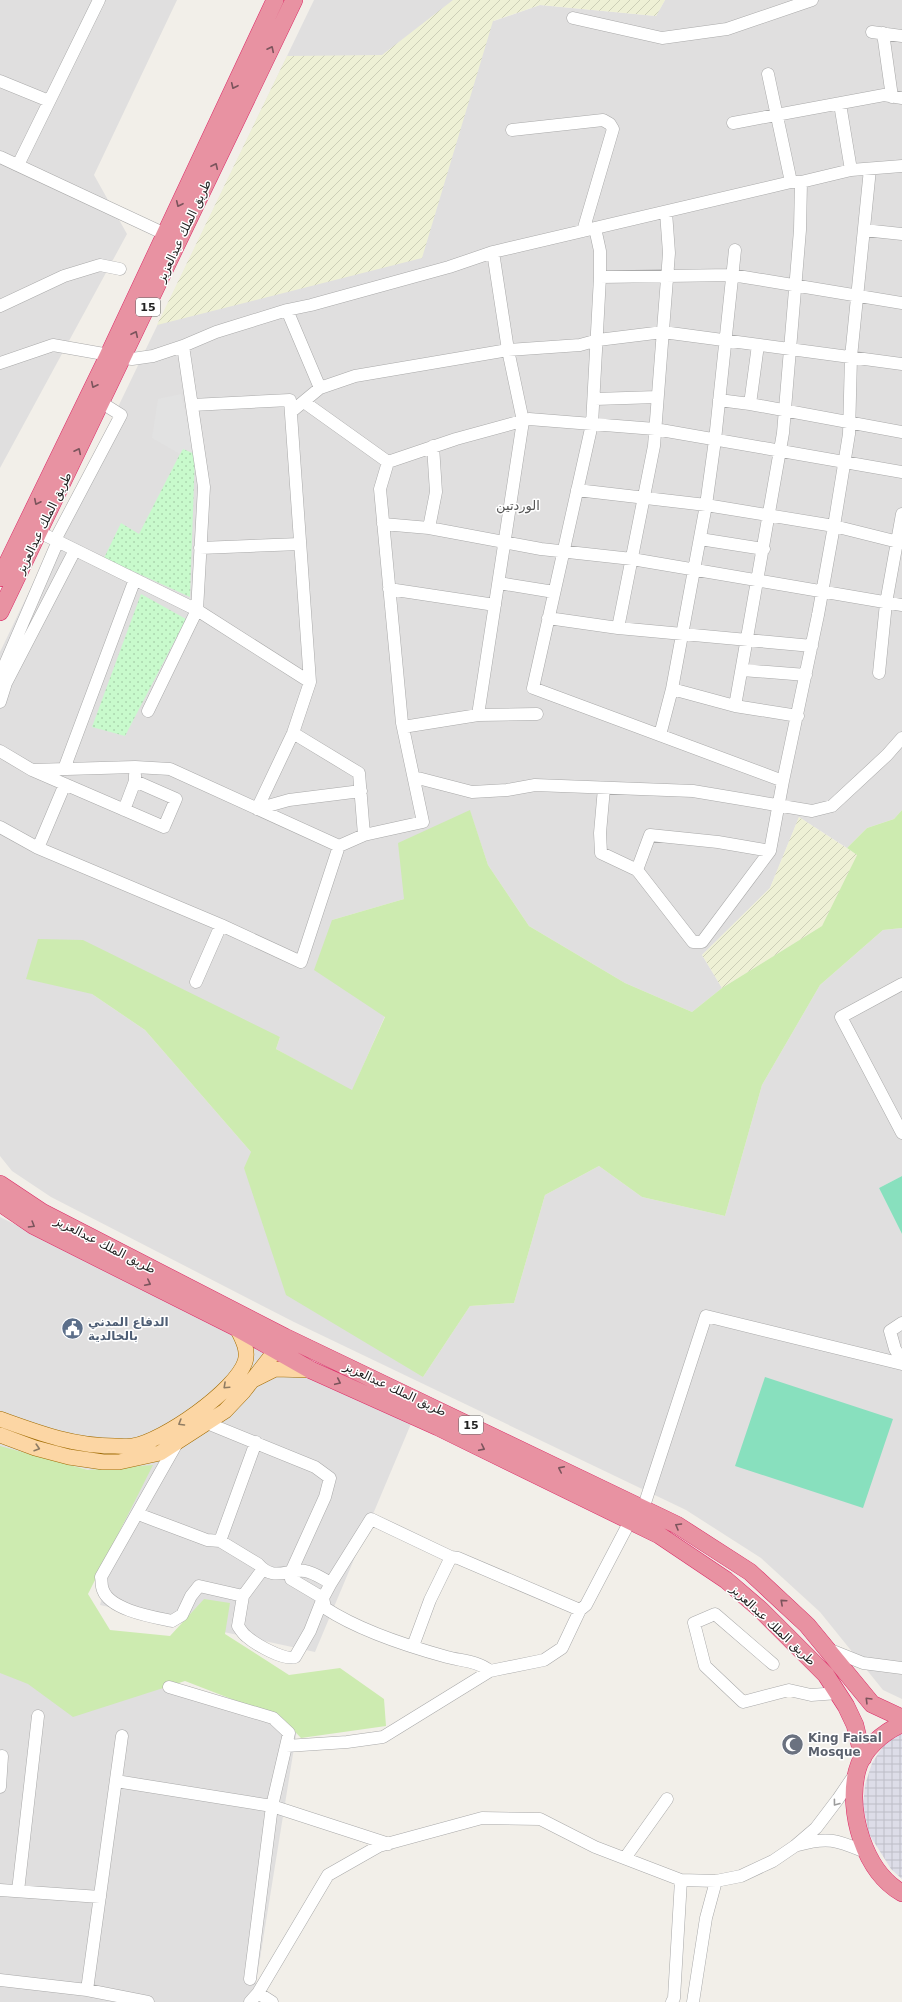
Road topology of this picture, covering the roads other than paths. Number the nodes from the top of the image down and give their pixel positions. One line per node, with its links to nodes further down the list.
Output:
1 (99, 0): 10 (street)
2 (275, 0): 25 (highway, طريق الملك عبدالعزيز / 15, one-way to 25)
3 (294, 0): 45 (highway, طريق الملك عبدالعزيز / 15, one-way to 3)
4 (812, 0): 5 (street)
5 (573, 18)
6 (902, 36): 9 (street)
7 (768, 74): 12 (street)
8 (0, 81): 10 (street)
9 (897, 97): 11 (street)
10 (49, 102): 16 (street)
11 (840, 104): 12 (street); 19 (street)
12 (775, 115): 13 (street); 20 (street)
13 (733, 123)
14 (512, 130): 24 (street)
15 (0, 157): 16 (street)
16 (18, 165): 25 (street)
17 (902, 166): 18 (street)
18 (870, 169): 19 (street); 23 (street)
19 (851, 170): 20 (street)
20 (796, 182): 21 (street); 33 (street)
21 (666, 212): 22 (street); 31 (street)
22 (595, 228): 24 (street); 32 (street)
23 (864, 230): 26 (street); 34 (street)
24 (582, 232): 28 (street)
25 (165, 234): 45 (highway, طريق الملك عبدالعزيز / 15)
26 (902, 234)
27 (735, 250): 30 (street)
28 (493, 252): 37 (street); 44 (street)
29 (120, 269): 36 (street)
30 (732, 275): 31 (street); 33 (street); 40 (street)
31 (668, 276): 32 (street); 38 (street)
32 (600, 277): 39 (street)
33 (795, 286): 34 (street); 43 (street)
34 (858, 296): 35 (street); 46 (street)
35 (902, 304)
36 (0, 306)
37 (287, 310): 42 (street); 49 (street)
38 (663, 332): 39 (street); 40 (street); 50 (street)
39 (598, 340): 44 (street); 51 (street)
40 (725, 340): 41 (street); 52 (street)
41 (758, 345): 43 (street); 55 (street)
42 (183, 346): 45 (street); 56 (street)
43 (789, 349): 46 (street); 57 (street)
44 (508, 350): 49 (street); 59 (street)
45 (116, 357): 47 (street); 54 (highway, طريق الملك عبدالعزيز / 15); 90 (highway, طريق الملك عبدالعزيز / 15, one-way to 90)
46 (851, 357): 48 (street); 61 (street)
47 (0, 363)
48 (902, 364)
49 (320, 388): 53 (street)
50 (657, 397): 51 (street); 62 (street)
51 (594, 399): 60 (street)
52 (719, 400): 55 (street); 64 (street)
53 (304, 402): 58 (street); 67 (street)
54 (102, 403): 78 (highway, طريق الملك عبدالعزيز / 15, one-way to 54); 80 (street)
55 (750, 404): 57 (street)
56 (192, 405): 58 (street); 84 (street)
57 (785, 410): 61 (street); 66 (street)
58 (291, 412): 83 (street)
59 (523, 421): 60 (street); 65 (street); 81 (street)
60 (592, 424): 62 (street); 70 (street)
61 (849, 424): 63 (street); 68 (street)
62 (655, 429): 64 (street); 71 (street)
63 (902, 432)
64 (715, 440): 66 (street); 72 (street)
65 (433, 446): 67 (street); 77 (street)
66 (780, 451): 68 (street); 74 (street)
67 (388, 462): 75 (street)
68 (844, 462): 69 (street); 76 (street)
69 (902, 472)
70 (578, 490): 71 (street); 87 (street)
71 (644, 497): 72 (street); 88 (street)
72 (706, 505): 74 (street); 79 (street)
73 (902, 514): 82 (street)
74 (769, 516): 76 (street); 85 (street)
75 (383, 524): 77 (street); 94 (street)
76 (834, 526): 82 (street); 96 (street)
77 (429, 528): 81 (street)
78 (39, 532): 80 (street); 101 (highway, طريق الملك عبدالعزيز / 15)
79 (700, 539): 85 (street); 89 (street)
80 (57, 540): 86 (street); 109 (street)
81 (505, 543): 87 (street); 93 (street)
82 (900, 543): 97 (street)
83 (300, 544): 84 (street); 111 (street)
84 (200, 548): 100 (street)
85 (764, 549): 92 (street)
86 (75, 550): 91 (street); 113 (street)
87 (563, 552): 88 (street); 95 (street)
88 (632, 559): 89 (street); 103 (street)
89 (694, 570): 92 (street); 104 (street)
90 (0, 578)
91 (134, 579): 100 (street); 125 (street)
92 (758, 581): 96 (street); 105 (street)
93 (499, 583): 95 (street); 98 (street)
94 (389, 589): 98 (street); 119 (street)
95 (554, 592): 102 (street)
96 (822, 592): 97 (street); 106 (street)
97 (886, 603): 99 (street); 108 (street)
98 (495, 605): 117 (street)
99 (902, 605)
100 (197, 610): 111 (street); 115 (street)
101 (0, 612)
102 (548, 618): 103 (street); 121 (street)
103 (618, 628): 104 (street)
104 (682, 634): 105 (street); 112 (street)
105 (747, 641): 106 (street); 107 (street)
106 (812, 646): 110 (street)
107 (742, 670): 110 (street); 114 (street)
108 (879, 673)
109 (0, 676)
110 (806, 676): 118 (street)
111 (310, 682): 120 (street)
112 (672, 689): 114 (street); 121 (street)
113 (0, 702)
114 (735, 706): 118 (street)
115 (148, 711)
116 (537, 714): 117 (street)
117 (478, 715): 119 (street)
118 (798, 716): 129 (street)
119 (403, 727): 127 (street)
120 (293, 733): 132 (street); 134 (street)
121 (660, 736): 129 (street)
122 (902, 738): 133 (street)
123 (0, 751): 126 (street)
124 (135, 767): 125 (street); 128 (street); 134 (street)
125 (64, 769): 126 (street)
126 (32, 770): 130 (street)
127 (414, 777): 131 (street); 137 (street)
128 (135, 781): 135 (street); 135 (street)
129 (783, 781): 133 (street)
130 (65, 784): 135 (street); 139 (street)
131 (604, 788): 133 (street); 141 (street)
132 (361, 791): 134 (street); 137 (street)
133 (778, 804): 140 (street)
134 (256, 809): 138 (street)
135 (124, 810)
136 (0, 827): 139 (street)
137 (364, 835): 138 (street)
138 (339, 846): 142 (street)
139 (38, 848): 142 (street)
140 (770, 851): 141 (street); 141 (street)
141 (637, 870)
142 (220, 925): 143 (street)
143 (196, 982)
144 (901, 987): 145 (street)
145 (901, 1128)
146 (0, 1184): 150 (highway, طريق الملك عبدالعزيز / 15)
147 (0, 1203): 149 (highway, طريق الملك عبدالعزيز / 15, one-way to 149)
148 (902, 1323): 151 (street)
149 (237, 1328): 150 (highway, طريق الملك عبدالعزيز / 15); 154 (main road)
150 (274, 1340): 153 (highway, طريق الملك عبدالعزيز / 15); 154 (main road); 155 (main road); 161 (highway, طريق الملك عبدالعزيز / 15, one-way to 150)
151 (902, 1360)
152 (902, 1364): 161 (street)
153 (311, 1370): 155 (main road); 163 (highway, طريق الملك عبدالعزيز / 15, one-way to 163)
154 (240, 1371): 156 (main road, one-way to 156)
155 (250, 1383): 157 (main road)
156 (0, 1419)
157 (207, 1423): 159 (street); 160 (main road)
158 (0, 1435): 160 (main road, one-way to 160)
159 (256, 1442): 164 (street); 167 (street)
160 (177, 1443): 162 (street)
161 (643, 1509): 173 (highway, طريق الملك عبدالعزيز / 15, one-way to 161)
162 (138, 1514): 164 (street); 169 (street)
163 (630, 1521): 171 (street); 178 (highway, طريق الملك عبدالعزيز / 15)
164 (220, 1541): 166 (street)
165 (451, 1557): 168 (street); 171 (street); 172 (street)
166 (262, 1569): 167 (street); 169 (street)
167 (291, 1572): 168 (street); 170 (street)
168 (331, 1582): 170 (street)
169 (243, 1596): 170 (street)
170 (323, 1598): 172 (street)
171 (580, 1610): 176 (street)
172 (413, 1646): 176 (street)
173 (828, 1649): 175 (street); 180 (highway, طريق الملك عبدالعزيز / 15, one-way to 173)
174 (773, 1664): 178 (street)
175 (902, 1668)
176 (490, 1670): 183 (street)
177 (169, 1687): 183 (street)
178 (838, 1693): 185 (highway, طريق الملك عبدالعزيز / 15)
179 (38, 1716): 197 (street)
180 (902, 1718)
181 (902, 1724): 185 (highway)
182 (122, 1736): 186 (street)
183 (286, 1746): 189 (street)
184 (2, 1756): 187 (street)
185 (860, 1764): 191 (street, one-way to 191); 192 (highway)
186 (116, 1781): 189 (street); 199 (street)
187 (0, 1787)
188 (667, 1799): 193 (street)
189 (272, 1806): 190 (street); 200 (street)
190 (389, 1844): 193 (street); 203 (street)
191 (795, 1846): 192 (street); 195 (street)
192 (868, 1853): 198 (highway)
193 (625, 1858): 194 (street)
194 (681, 1880): 195 (street); 207 (street)
195 (716, 1881): 208 (street)
196 (0, 1890): 197 (street)
197 (18, 1891): 199 (street)
198 (902, 1893)
199 (100, 1897): 202 (street)
200 (250, 1979)
201 (0, 1980): 202 (street)
202 (87, 1990): 204 (street)
203 (258, 1993): 205 (street); 206 (street)
204 (148, 2002)
205 (250, 2002)
206 (272, 2002)
207 (672, 2002)
208 (694, 2002)

